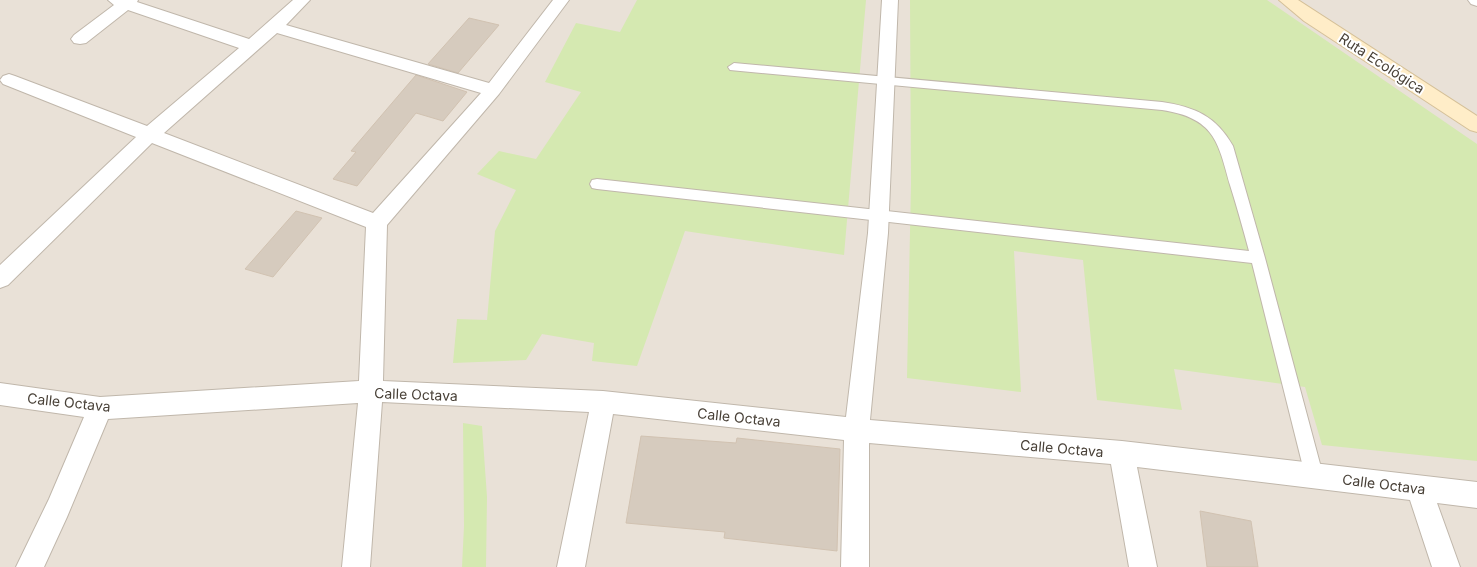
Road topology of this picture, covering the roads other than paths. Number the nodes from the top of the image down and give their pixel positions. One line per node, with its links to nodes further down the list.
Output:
1 (302, 0): 6 (street)
2 (561, 0): 12 (street)
3 (890, 0): 11 (street)
4 (1287, 0): 13 (main road, Ruta Ecológica)
5 (124, 1): 7 (street); 8 (street)
6 (274, 27): 8 (street); 12 (street)
7 (80, 39)
8 (252, 46): 14 (street)
9 (734, 67): 11 (lane)
10 (9, 80): 14 (street)
11 (886, 81): 16 (street); 18 (lane)
12 (493, 90): 17 (street)
13 (1477, 125)
14 (149, 135): 17 (street); 19 (street)
15 (597, 184): 16 (lane)
16 (880, 215): 18 (lane); 24 (street)
17 (378, 223): 20 (street)
18 (1258, 258): 26 (lane)
19 (0, 279)
20 (371, 392): 22 (street, Calle Octava); 23 (street, Calle Octava); 30 (street)
21 (0, 394): 23 (street, Calle Octava)
22 (603, 402): 24 (street, Calle Octava); 31 (street)
23 (100, 408): 29 (street)
24 (857, 430): 25 (street, Calle Octava); 32 (street)
25 (1122, 453): 26 (street, Calle Octava); 33 (street)
26 (1314, 476): 27 (street, Calle Octava)
27 (1418, 488): 28 (street, Calle Octava); 34 (street)
28 (1477, 494)
29 (30, 567)
30 (356, 567)
31 (571, 567)
32 (855, 567)
33 (1143, 567)
34 (1446, 567)

